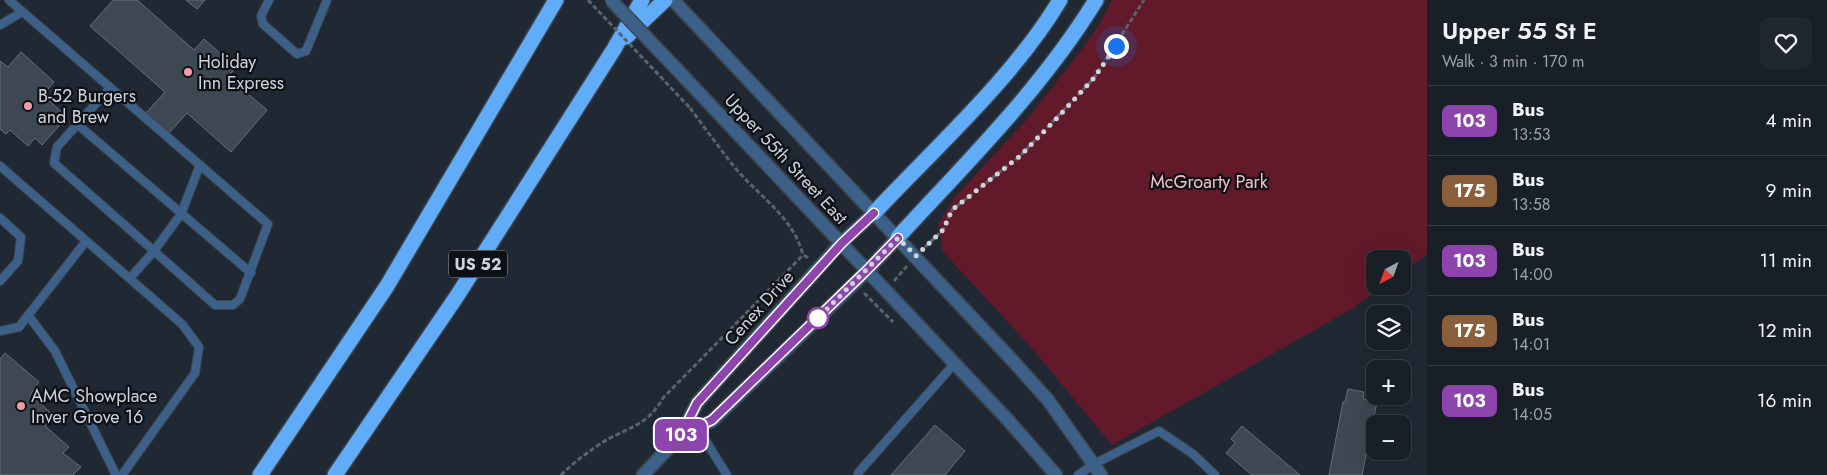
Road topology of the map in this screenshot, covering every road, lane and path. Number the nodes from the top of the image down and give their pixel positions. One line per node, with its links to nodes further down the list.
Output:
1 (9, 0): 14 (lane)
2 (269, 0): 3 (lane)
3 (327, 0)
4 (545, 0): 17 (highway)
5 (556, 0): 17 (highway)
6 (588, 0): 19 (path, bridge)
7 (611, 0): 28 (street, Upper 55th Street East, bridge)
8 (642, 0): 16 (highway, US 52)
9 (665, 0): 16 (highway)
10 (673, 0): 23 (street, Upper 55th Street East)
11 (1060, 0): 23 (highway)
12 (1096, 0): 26 (highway)
13 (1144, 0): 31 (path)
14 (22, 12): 15 (lane); 18 (lane)
15 (0, 25)
16 (614, 49): 48 (highway, US 52)
17 (521, 59): 47 (highway)
18 (110, 88): 20 (lane); 21 (lane)
19 (690, 108)
20 (77, 124): 24 (lane); 29 (lane)
21 (200, 165): 24 (lane); 33 (lane)
22 (0, 166): 27 (lane)
23 (874, 213): 26 (street, Upper 55th Street East); 28 (street, Cenex Drive)
24 (181, 214): 29 (lane); 33 (lane)
25 (0, 218): 35 (lane)
26 (898, 238): 31 (street, Upper 55th Street East); 32 (street, Cenex Drive)
27 (86, 241): 34 (lane); 38 (lane)
28 (842, 243): 32 (street, Upper 55th Street East); 42 (street, Cenex Drive)
29 (154, 251): 33 (lane); 34 (lane)
30 (803, 255): 49 (path)
31 (916, 256): 36 (path); 43 (street, Upper 55th Street East)
32 (867, 270): 36 (street, Upper 55th Street East); 41 (street, Cenex Drive)
33 (251, 273)
34 (130, 278): 46 (lane)
35 (0, 281)
36 (886, 291): 37 (path); 40 (street, Upper 55th Street East)
37 (876, 305)
38 (28, 315): 39 (lane); 45 (lane)
39 (0, 331)
40 (954, 363): 44 (lane); 52 (street, Upper 55th Street East)
41 (697, 428): 42 (street, Cenex Drive); 51 (lane)
42 (681, 435): 50 (street, Cenex Drive)
43 (1098, 469): 53 (lane); 54 (lane)
44 (858, 473)
45 (116, 475)
46 (122, 475)
47 (260, 475)
48 (335, 475)
49 (561, 475)
50 (643, 475)
51 (727, 475)
52 (1056, 475)
53 (1078, 475)
54 (1215, 475)

